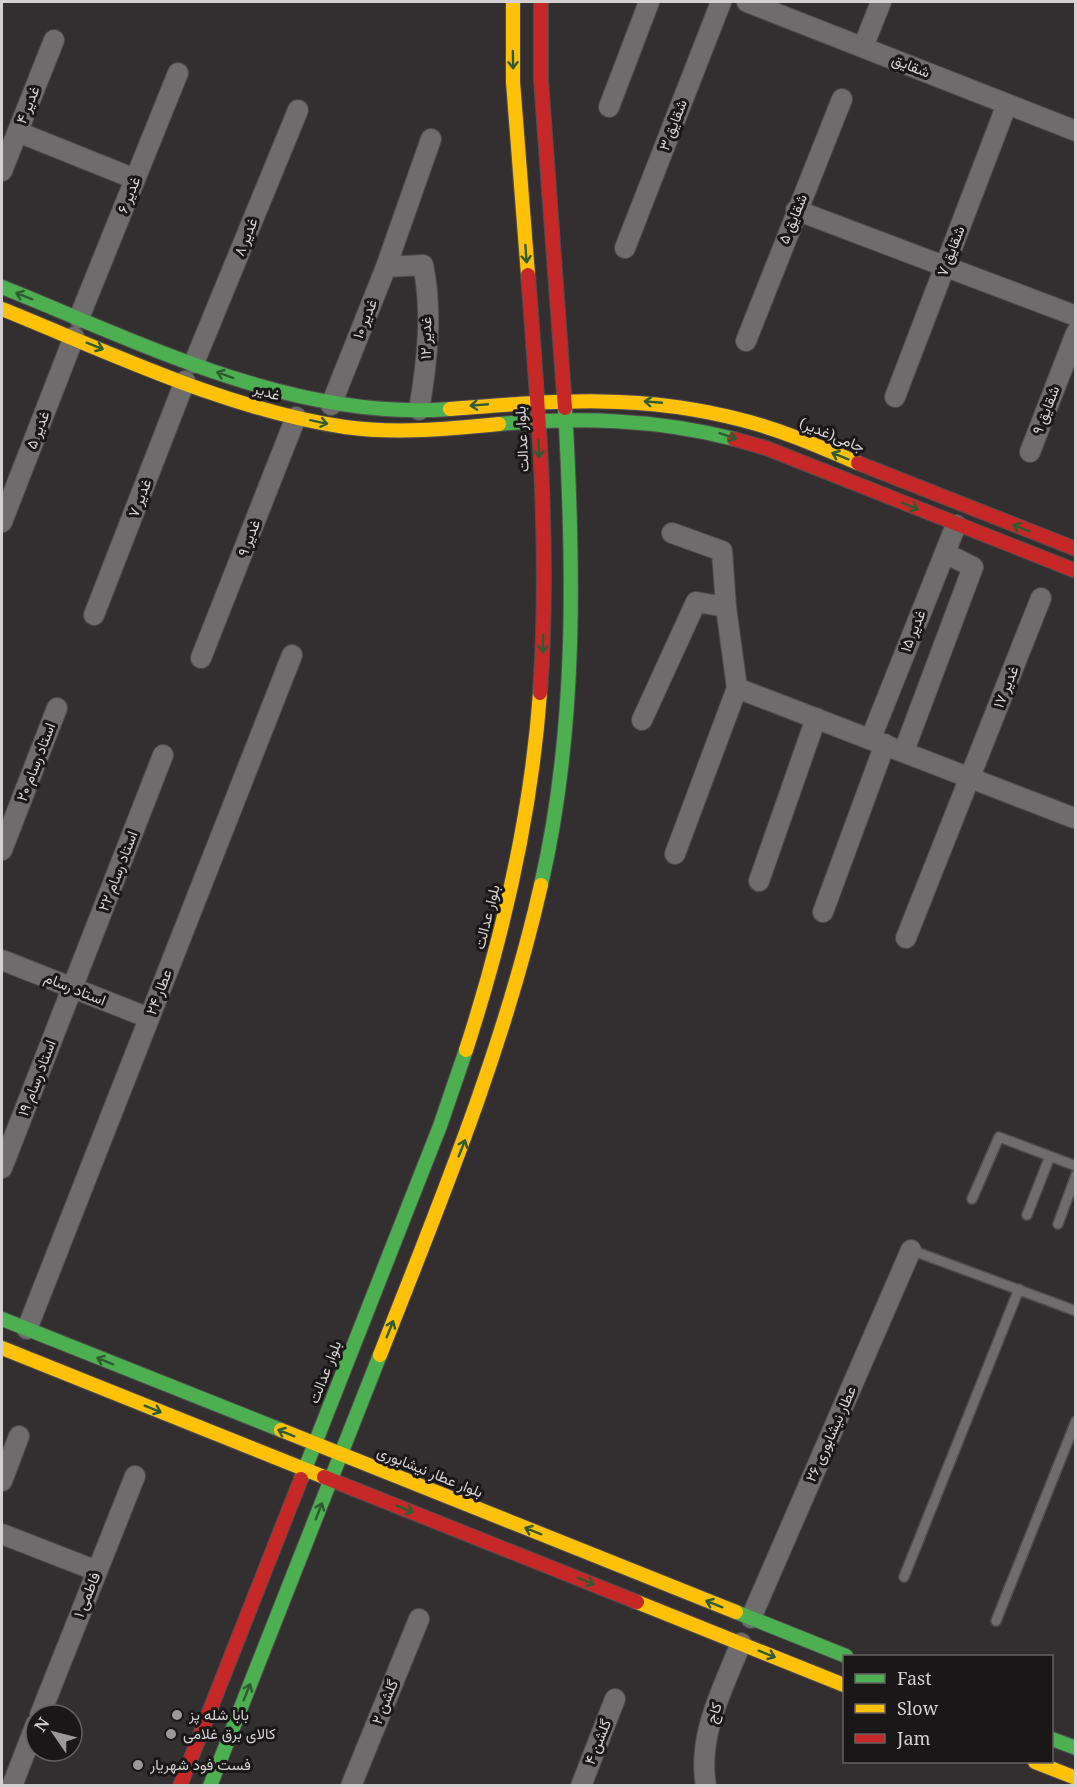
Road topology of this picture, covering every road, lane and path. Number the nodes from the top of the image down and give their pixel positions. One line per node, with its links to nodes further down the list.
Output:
1 (513, 2): 34 (street, بلوار عدالت, one-way to 34)
2 (541, 2): 33 (street)
3 (649, 2): 12 (street)
4 (722, 2): 20 (street, شقایق ۳)
5 (881, 2): 8 (street)
6 (759, 4): 8 (street, شقایق)
7 (54, 40): 15 (street, غدیر ۴)
8 (863, 47): 11 (street, شقایق)
9 (178, 73): 18 (street, غدیر ۶)
10 (842, 99): 19 (street, شقایق ۵)
11 (1008, 104): 14 (street, شقایق); 22 (street, شقایق ۷)
12 (609, 107)
13 (298, 110): 30 (street, غدیر ۸)
14 (1076, 131)
15 (18, 132): 17 (street, غدیر ۴); 18 (street)
16 (431, 139): 21 (street, غدیر ۱۰)
17 (2, 171)
18 (135, 179): 26 (street, غدیر ۶)
19 (796, 210): 22 (street); 29 (street, شقایق ۵)
20 (625, 248)
21 (386, 267): 35 (street, غدیر ۱۰); 36 (street, غدیر ۱۲)
22 (945, 267): 25 (street); 32 (street, شقایق ۷)
23 (2, 287): 26 (street, غدیر, one-way to 23)
24 (2, 309): 28 (street, غدیر)
25 (1076, 316)
26 (79, 318): 30 (street, غدیر)
27 (1076, 333): 40 (street, شقایق ۹)
28 (74, 337): 31 (street, غدیر, one-way to 31); 41 (street, غدیر ۵)
29 (746, 341)
30 (194, 363): 35 (street, غدیر, one-way to 30)
31 (185, 381): 37 (street, غدیر); 50 (street, غدیر ۷)
32 (895, 397)
33 (565, 399): 34 (street, جامی(غدیر)); 38 (street); 45 (street, جامی(غدیر), one-way to 33)
34 (537, 401): 36 (street, غدیر, one-way to 36); 39 (street, بلوار عدالت)
35 (331, 405): 36 (street, غدیر)
36 (419, 410)
37 (296, 417): 39 (street, غدیر, one-way to 39); 52 (street, غدیر ۹)
38 (566, 419): 39 (street, غدیر); 43 (street, one-way to 43); 86 (street, one-way to 38)
39 (538, 421): 85 (street, بلوار عدالت, one-way to 85)
40 (1030, 452)
41 (10, 477): 42 (street, غدیر ۵)
42 (2, 522)
43 (956, 525): 46 (street, غدیر ۱۵); 47 (street)
44 (672, 533): 49 (street)
45 (1076, 549)
46 (945, 553): 57 (street, غدیر ۱۵); 58 (street)
47 (1076, 571)
48 (1041, 598): 60 (street, غدیر ۱۷)
49 (726, 607): 53 (street); 56 (street)
50 (94, 615)
51 (292, 655): 69 (street, عطار ۲۴)
52 (201, 658)
53 (737, 688): 55 (street); 63 (street)
54 (57, 708): 62 (street, استاد رسام ۲۰)
55 (816, 718): 57 (street); 64 (street)
56 (642, 720)
57 (878, 741): 58 (street); 65 (street, غدیر ۱۵)
58 (904, 751): 60 (street)
59 (163, 755): 68 (street, استاد رسام ۲۲)
60 (970, 776): 61 (street); 66 (street, غدیر ۱۷)
61 (1074, 818)
62 (2, 850)
63 (675, 854)
64 (759, 881)
65 (823, 912)
66 (906, 938)
67 (2, 960): 68 (street, استاد رسام)
68 (72, 988): 69 (street, استاد رسام); 72 (street, استاد رسام ۱۹)
69 (149, 1018): 81 (street, عطار ۲۴)
70 (1050, 1156): 71 (lane); 74 (lane); 75 (lane)
71 (1076, 1166)
72 (2, 1168)
73 (1076, 1175): 76 (lane)
74 (972, 1198)
75 (1027, 1215)
76 (1058, 1224)
77 (911, 1250): 78 (lane); 94 (street, عطار نیشابوری ۲۶)
78 (1019, 1289): 79 (lane); 93 (lane)
79 (1076, 1311)
80 (2, 1319): 81 (street, بلوار عطار نیشابوری)
81 (27, 1329): 85 (street, بلوار عطار نیشابوری, one-way to 81)
82 (2, 1348): 87 (street, one-way to 87)
83 (1076, 1421): 96 (lane)
84 (19, 1436): 90 (street)
85 (315, 1444): 86 (street, بلوار عطار نیشابوری); 87 (street, بلوار عدالت)
86 (341, 1455): 89 (street); 94 (street, بلوار عطار نیشابوری, one-way to 86)
87 (305, 1469): 89 (street); 108 (street, بلوار عدالت)
88 (135, 1476): 92 (street, فاطمی ۱)
89 (331, 1480): 97 (street, one-way to 97); 109 (street, one-way to 89)
90 (2, 1481)
91 (2, 1534): 92 (street)
92 (97, 1571): 101 (street, فاطمی ۱)
93 (904, 1577)
94 (751, 1618): 97 (street); 98 (street, بلوار عطار نیشابوری)
95 (419, 1619): 110 (street, گلشن ۲)
96 (996, 1621)
97 (741, 1643): 99 (street, one-way to 99); 112 (street, کاج)
98 (844, 1655)
99 (843, 1685)
100 (615, 1698): 111 (street, گلشن ۴)
101 (45, 1703)
102 (1053, 1739): 103 (street)
103 (1076, 1748)
104 (24, 1754): 107 (street)
105 (1040, 1763): 106 (street)
106 (1076, 1778)
107 (12, 1785)
108 (180, 1785)
109 (210, 1785)
110 (351, 1785)
111 (580, 1785)
112 (706, 1785)

